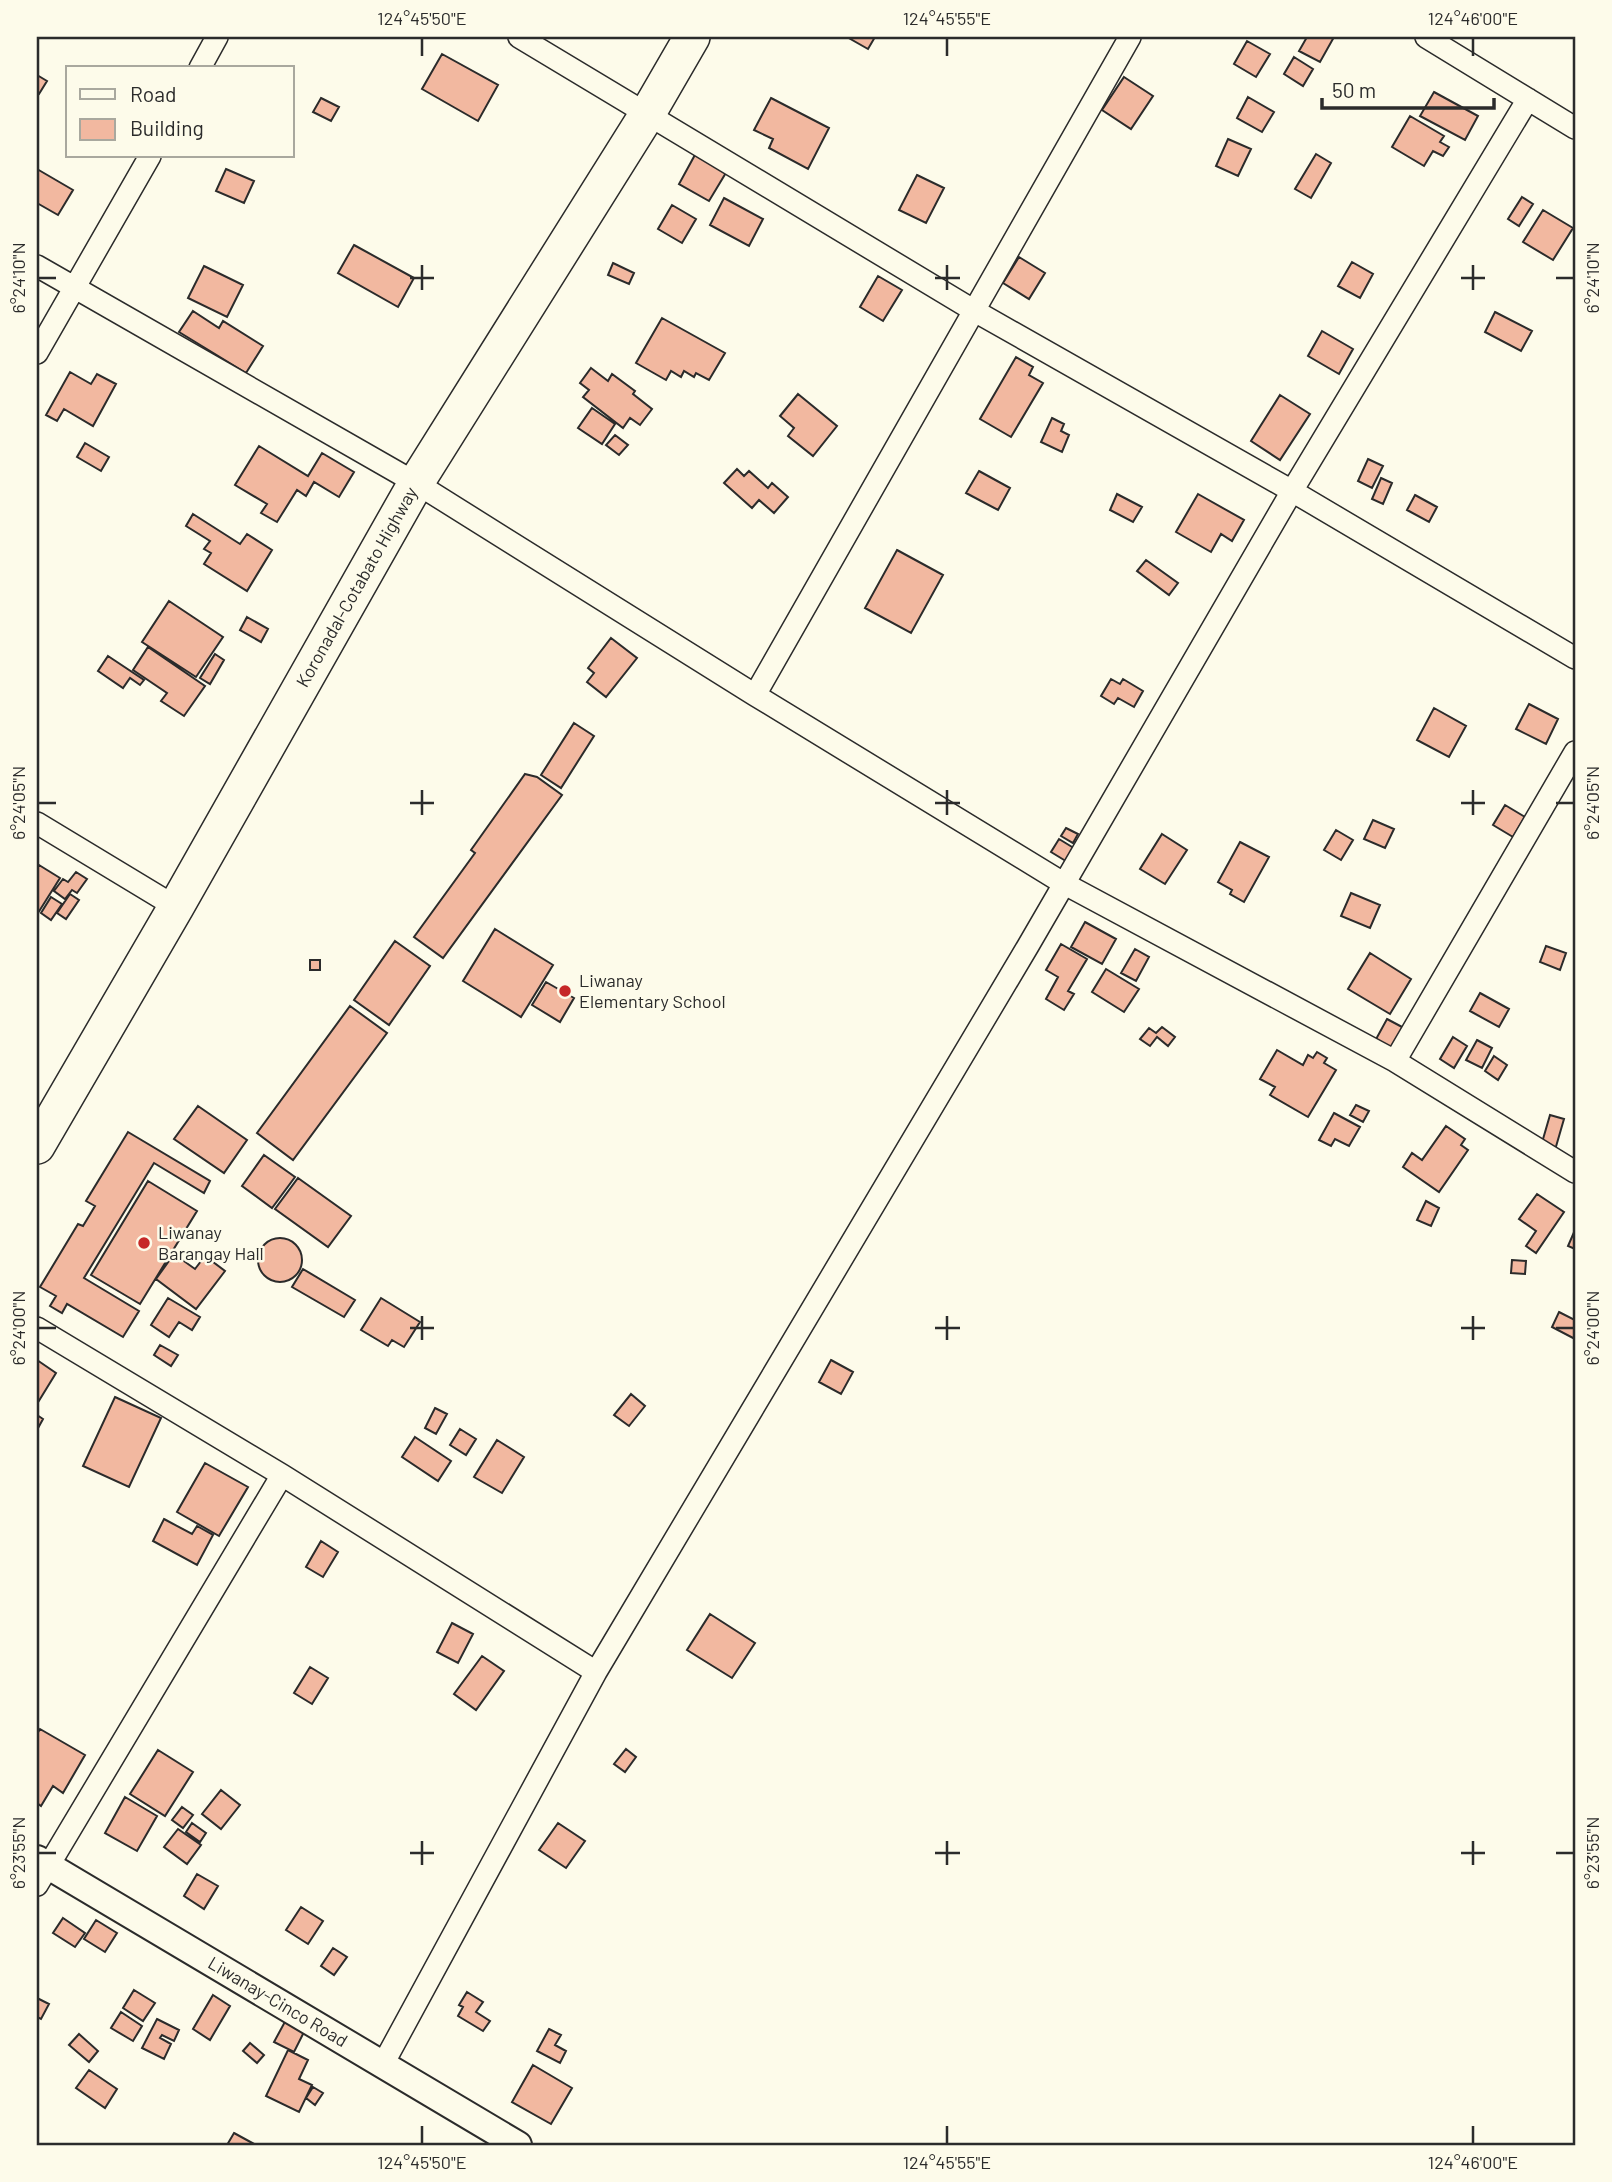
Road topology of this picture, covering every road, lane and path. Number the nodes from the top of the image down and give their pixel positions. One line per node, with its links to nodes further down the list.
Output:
1 (218, 37): 6 (street)
2 (519, 37): 8 (street)
3 (692, 37): 8 (highway, Koronadal-Cotabato Highway)
4 (1130, 37): 13 (street)
5 (1426, 37): 7 (street)
6 (201, 66)
7 (1528, 99): 9 (street); 16 (street)
8 (648, 113): 13 (street); 15 (highway, Koronadal-Cotabato Highway)
9 (1575, 128)
10 (149, 158): 12 (street)
11 (37, 266): 12 (street)
12 (75, 288): 14 (street); 15 (street)
13 (973, 310): 16 (street); 18 (street)
14 (37, 353)
15 (416, 483): 18 (street); 22 (highway, Koronadal-Cotabato Highway)
16 (1292, 491): 17 (street); 21 (street)
17 (1575, 658)
18 (755, 695): 21 (street)
19 (1575, 752): 23 (street)
20 (37, 823): 22 (street)
21 (1063, 883): 23 (street); 28 (street)
22 (176, 907): 24 (highway, Koronadal-Cotabato Highway)
23 (1395, 1061): 25 (street)
24 (37, 1146)
25 (1575, 1172)
26 (37, 1328): 27 (street)
27 (282, 1475): 28 (street); 29 (street)
28 (596, 1672): 30 (street)
29 (40, 1869): 30 (street, Liwanay-Cinco Road)
30 (382, 2066): 31 (street, Liwanay-Cinco Road)
31 (518, 2145)

